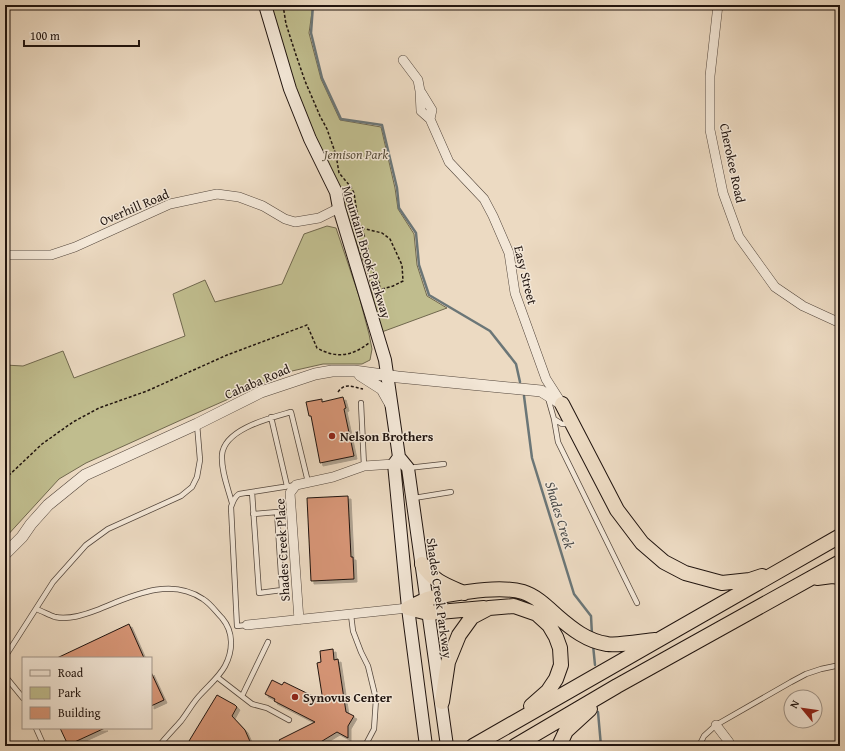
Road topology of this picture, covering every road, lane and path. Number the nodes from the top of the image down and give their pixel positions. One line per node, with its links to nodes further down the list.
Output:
1 (265, 5): 5 (main road, Mountain Brook Parkway)
2 (283, 5): 6 (path)
3 (718, 5): 10 (street, Cherokee Road)
4 (403, 60): 18 (street, Easy Street)
5 (339, 208): 7 (street, Overhill Road); 9 (main road, Mountain Brook Parkway)
6 (361, 228): 8 (path); 8 (path)
7 (5, 255)
8 (379, 290): 9 (path)
9 (371, 301): 13 (main road, Mountain Brook Parkway)
10 (840, 323)
11 (373, 340): 28 (path)
12 (354, 371): 13 (street, Cahaba Road); 19 (street); 23 (street, Cahaba Road)
13 (387, 375): 16 (street, Cahaba Road); 19 (main road)
14 (364, 389): 15 (path)
15 (338, 392)
16 (547, 395): 18 (street, Cahaba Road); 21 (lane)
17 (361, 403): 26 (lane)
18 (562, 404): 22 (highway)
19 (392, 406): 24 (main road)
20 (271, 417): 29 (lane); 30 (lane); 34 (lane)
21 (554, 419): 22 (lane); 45 (lane)
22 (572, 423): 40 (highway)
23 (197, 424): 37 (street, Cahaba Road); 48 (lane)
24 (396, 460): 26 (street, Shades Creek Place); 27 (main road); 46 (main road)
25 (444, 464): 27 (lane)
26 (364, 466): 29 (street, Shades Creek Place)
27 (408, 468): 33 (main road, Shades Creek Parkway)
28 (5, 479)
29 (308, 482): 30 (street, Shades Creek Place)
30 (291, 486): 31 (lane); 51 (street, Shades Creek Place)
31 (252, 492): 34 (lane); 35 (lane)
32 (451, 492): 33 (lane)
33 (412, 498): 39 (main road, Shades Creek Parkway)
34 (232, 503): 52 (lane)
35 (253, 514): 35 (lane)
36 (840, 536): 40 (highway)
37 (5, 554)
38 (840, 562): 42 (highway)
39 (422, 564): 43 (highway); 44 (main road, Shades Creek Parkway)
40 (785, 568): 54 (highway)
41 (840, 577): 42 (highway)
42 (810, 578): 60 (highway)
43 (465, 593): 44 (highway); 54 (highway)
44 (426, 599): 46 (highway); 49 (main road, Shades Creek Parkway)
45 (637, 603)
46 (408, 608): 49 (highway); 50 (street, Shades Creek Place); 72 (main road)
47 (489, 608): 49 (highway); 63 (highway); 66 (highway)
48 (36, 609): 53 (lane); 56 (lane)
49 (428, 613): 63 (main road, Shades Creek Parkway)
50 (351, 615): 51 (street, Shades Creek Place); 71 (lane)
51 (299, 620): 52 (street, Shades Creek Place)
52 (242, 625): 53 (lane)
53 (228, 628): 59 (lane)
54 (660, 640): 66 (highway)
55 (268, 642): 61 (lane)
56 (5, 657)
57 (840, 665): 65 (lane)
58 (5, 676): 62 (lane)
59 (217, 677): 61 (lane); 70 (lane)
60 (617, 686): 74 (highway); 75 (highway)
61 (242, 696): 64 (lane)
62 (22, 697)
63 (442, 702): 73 (main road, Shades Creek Parkway)
64 (289, 720)
65 (716, 725): 76 (lane); 77 (street)
66 (507, 726): 68 (highway)
67 (36, 729): 69 (lane)
68 (476, 744)
69 (44, 746)
70 (159, 746)
71 (365, 746)
72 (426, 746)
73 (447, 746)
74 (515, 746)
75 (559, 746)
76 (699, 746)
77 (728, 746)

